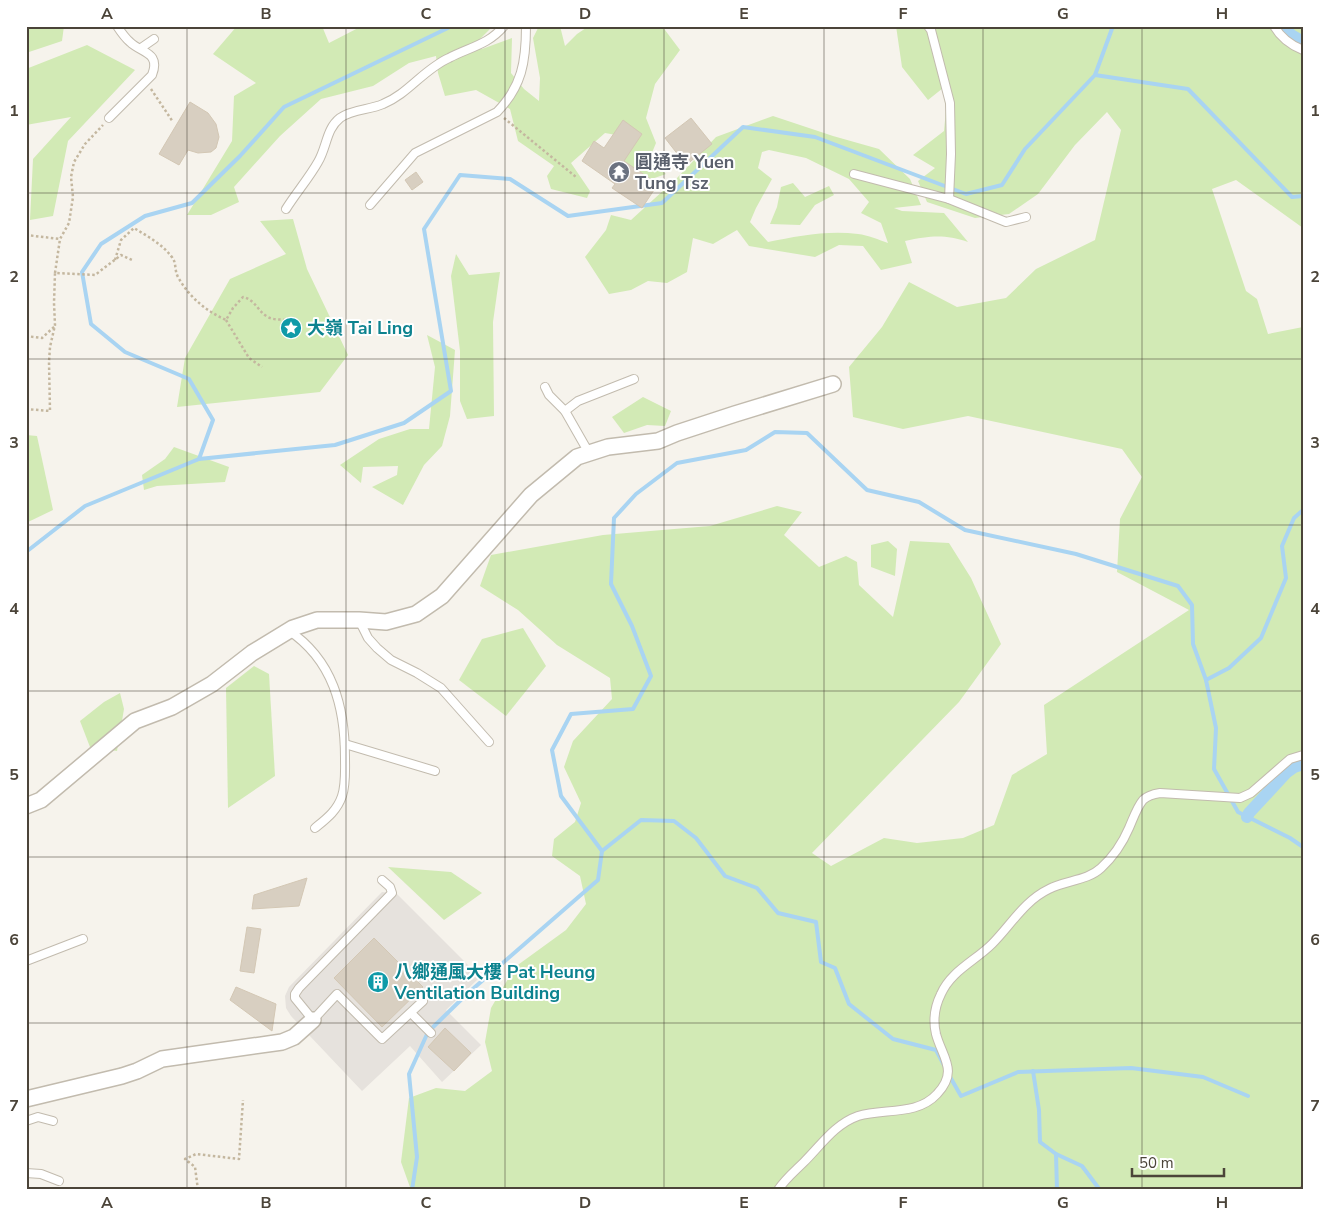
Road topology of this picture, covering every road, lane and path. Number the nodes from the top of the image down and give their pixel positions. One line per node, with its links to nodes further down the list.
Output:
1 (117, 26): 7 (lane)
2 (504, 26): 17 (lane)
3 (526, 26): 10 (lane)
4 (928, 26): 15 (lane)
5 (1274, 26): 8 (lane)
6 (154, 39): 7 (lane)
7 (141, 48): 9 (lane)
8 (1303, 50)
9 (145, 82): 11 (lane); 12 (path)
10 (497, 112): 14 (path); 16 (lane)
11 (109, 118): 20 (path)
12 (173, 122)
13 (854, 174): 15 (lane)
14 (576, 177)
15 (949, 196): 18 (lane)
16 (370, 205)
17 (286, 209)
18 (1026, 217)
19 (26, 235): 20 (path)
20 (60, 239): 23 (path)
21 (115, 260): 22 (path); 23 (path); 24 (path)
22 (132, 260)
23 (56, 273): 26 (path)
24 (226, 320): 25 (path); 28 (path)
25 (297, 324)
26 (55, 325): 27 (path); 32 (path)
27 (26, 336)
28 (262, 367)
29 (634, 379): 33 (lane)
30 (833, 384): 34 (street)
31 (545, 387): 33 (lane)
32 (26, 409)
33 (565, 411): 34 (lane)
34 (589, 453): 35 (street)
35 (359, 620): 36 (street); 37 (lane)
36 (288, 630): 38 (lane); 41 (street)
37 (489, 742)
38 (345, 744): 40 (lane); 42 (lane)
39 (1303, 755): 58 (lane)
40 (435, 770)
41 (26, 806)
42 (315, 828)
43 (382, 880): 48 (lane)
44 (83, 939): 45 (lane)
45 (26, 961)
46 (423, 1001): 47 (lane)
47 (411, 1013): 48 (lane); 49 (lane)
48 (313, 1020): 50 (street)
49 (431, 1033)
50 (26, 1099)
51 (243, 1100): 57 (path)
52 (26, 1121): 53 (lane)
53 (53, 1121)
54 (26, 1173): 55 (lane)
55 (59, 1181)
56 (1303, 1186): 59 (path)
57 (198, 1190)
58 (778, 1190)
59 (1296, 1190)

